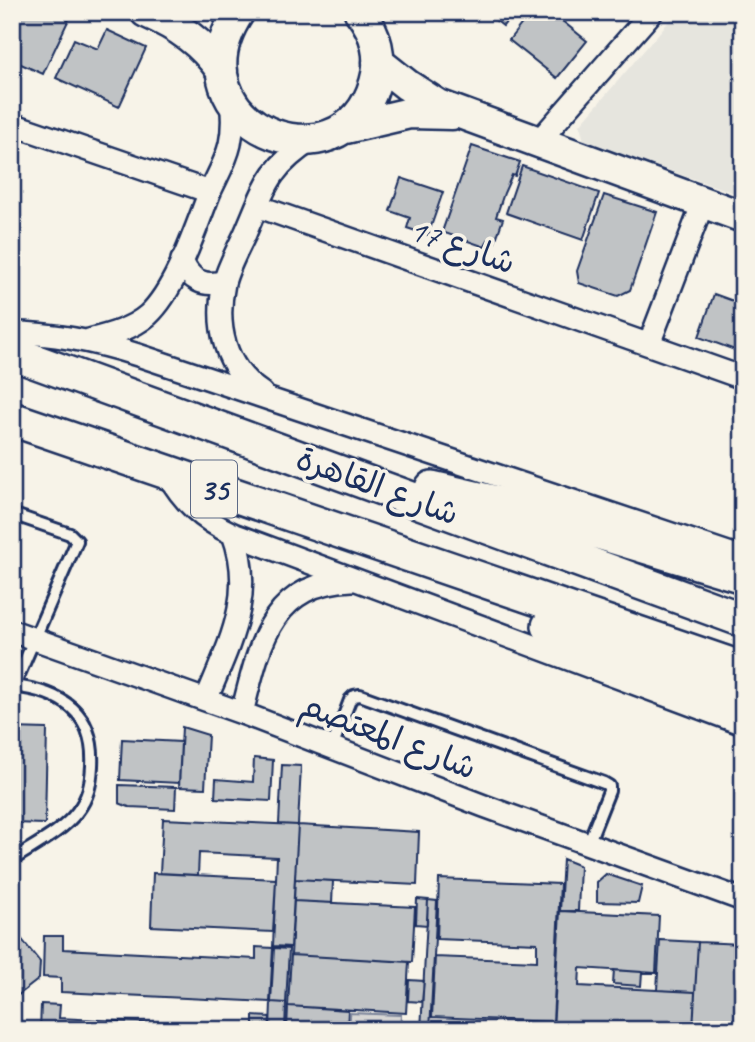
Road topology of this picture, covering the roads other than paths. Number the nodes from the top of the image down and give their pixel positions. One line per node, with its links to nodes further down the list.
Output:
1 (239, 12): 6 (street)
2 (652, 12): 12 (street)
3 (157, 13): 6 (street)
4 (368, 18): 5 (street)
5 (378, 62): 8 (street); 10 (street)
6 (222, 71): 7 (street)
7 (231, 101): 11 (street); 13 (street)
8 (466, 117): 10 (street); 12 (street)
9 (12, 124): 13 (street)
10 (342, 128): 11 (street)
11 (312, 140): 15 (street)
12 (538, 142): 14 (street)
13 (210, 192): 17 (street)
14 (704, 203): 16 (street); 21 (street)
15 (257, 206): 18 (street); 21 (street, شارع 17)
16 (743, 217)
17 (182, 260): 18 (street); 20 (street)
18 (224, 281): 24 (street)
19 (12, 333): 20 (street)
20 (87, 340): 24 (street)
21 (649, 344): 23 (street, شارع 17)
22 (12, 353): 27 (main road, شارع القاهرة / 35)
23 (743, 378)
24 (275, 402): 31 (street)
25 (12, 419): 26 (main road, شارع القاهرة / 35)
26 (167, 473): 29 (street); 30 (main road, شارع القاهرة / 35)
27 (366, 481): 32 (main road); 34 (main road, شارع القاهرة / 35)
28 (12, 514): 36 (lane)
29 (233, 534): 33 (street); 39 (street)
30 (416, 558): 37 (main road, شارع القاهرة / 35); 40 (main road)
31 (743, 558)
32 (743, 576)
33 (358, 580): 41 (street); 42 (street)
34 (743, 620)
35 (13, 633): 36 (street, شارع المعتصم)
36 (35, 640): 38 (lane); 39 (street, شارع المعتصم)
37 (743, 669)
38 (13, 686): 45 (lane)
39 (206, 700): 41 (street, شارع المعتصم)
40 (743, 702)
41 (242, 713): 43 (street, شارع المعتصم)
42 (743, 724)
43 (332, 747): 44 (street, شارع المعتصم); 44 (lane)
44 (588, 844): 46 (street, شارع المعتصم)
45 (12, 860)
46 (743, 900)

